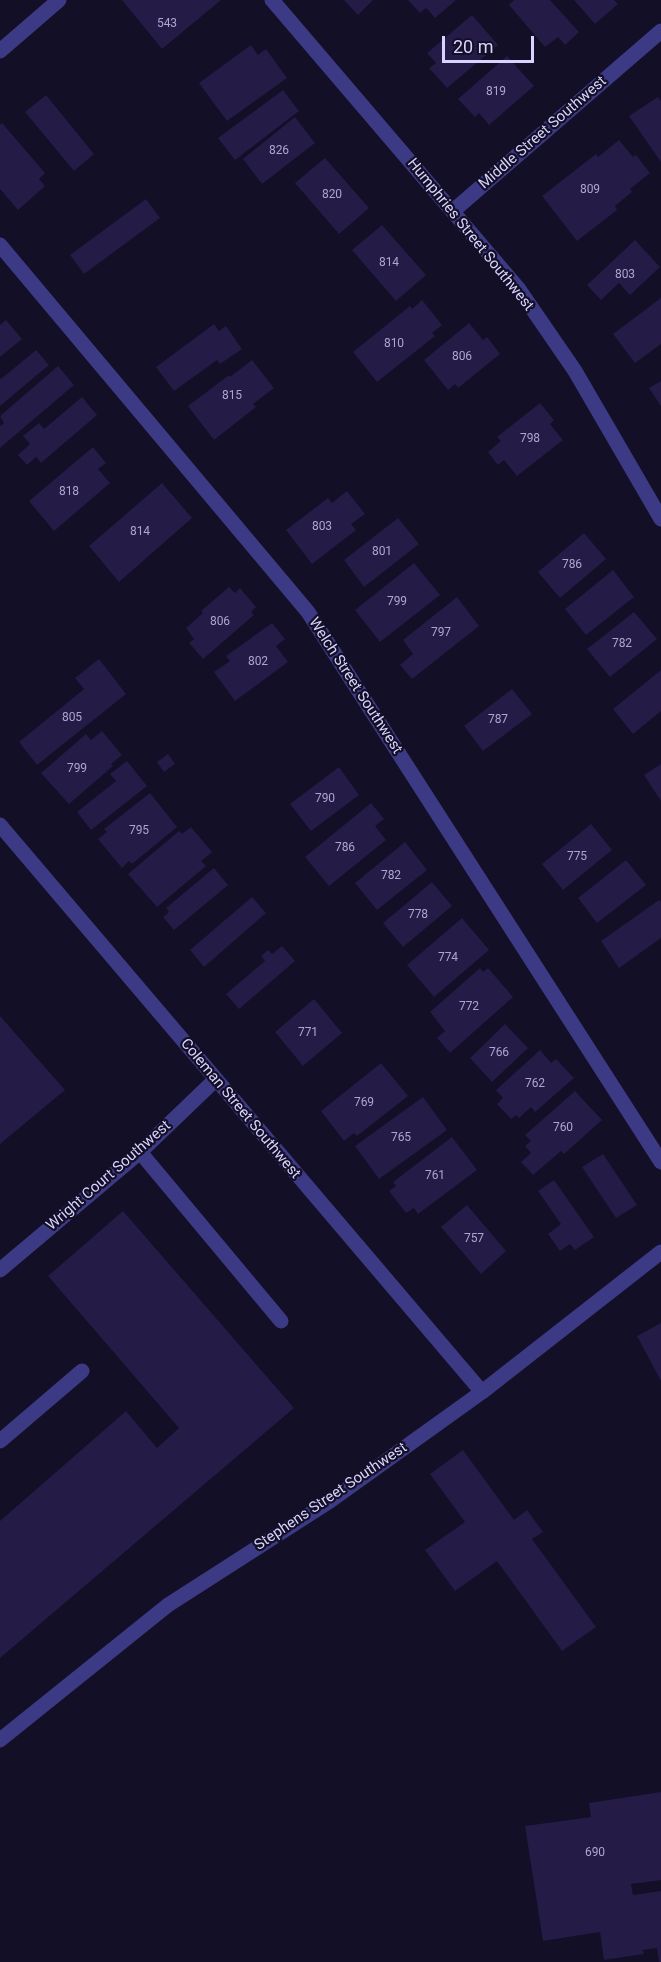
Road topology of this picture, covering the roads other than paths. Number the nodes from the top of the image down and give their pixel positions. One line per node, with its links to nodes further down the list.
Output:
1 (59, 0): 4 (street)
2 (272, 0): 5 (street, Humphries Street Southwest)
3 (661, 31): 5 (street, Middle Street Southwest)
4 (0, 51)
5 (453, 211): 7 (street, Humphries Street Southwest)
6 (0, 245): 11 (street, Welch Street Southwest)
7 (661, 519)
8 (0, 825): 9 (street, Coleman Street Southwest)
9 (215, 1080): 10 (street, Wright Court Southwest); 16 (street, Coleman Street Southwest)
10 (140, 1152): 13 (street, Wright Court Southwest); 14 (street)
11 (661, 1162)
12 (661, 1252): 16 (street, Stephens Street Southwest)
13 (0, 1270)
14 (281, 1321)
15 (82, 1371): 17 (street)
16 (482, 1392): 18 (street, Stephens Street Southwest)
17 (0, 1441)
18 (0, 1740)

